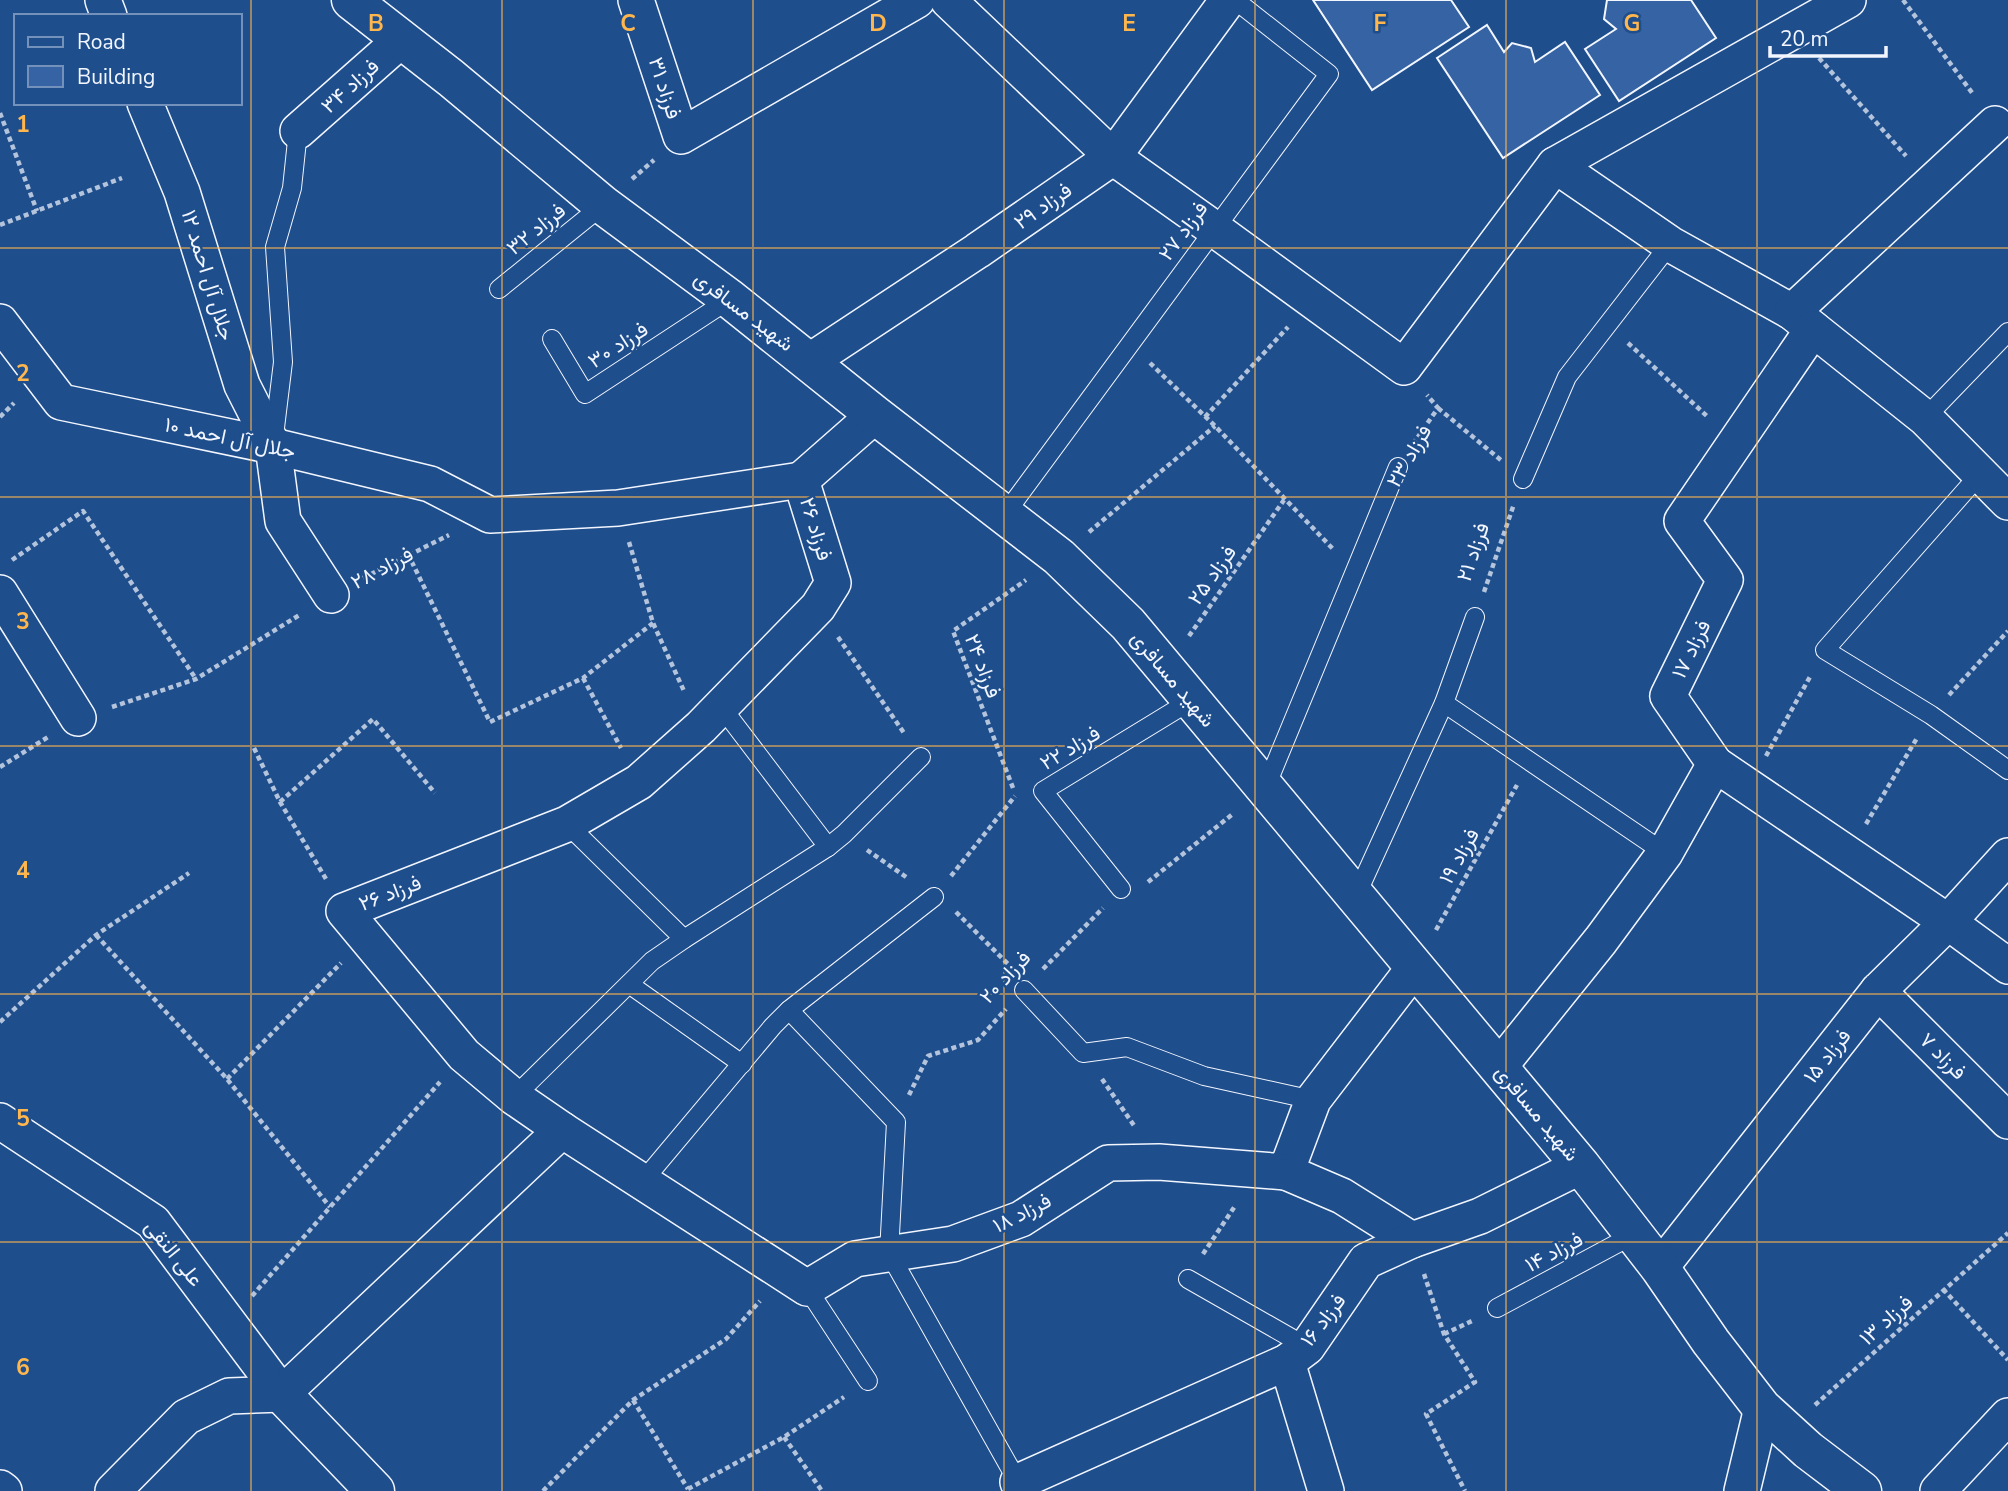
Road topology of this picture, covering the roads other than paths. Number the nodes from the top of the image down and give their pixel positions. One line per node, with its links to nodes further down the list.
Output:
1 (351, 0): 8 (street, شهید مسافری)
2 (636, 0): 3 (street, فرزاد ۳۱)
3 (917, 0)
4 (947, 0): 12 (street)
5 (1228, 0): 12 (street, فرزاد ۲۹)
6 (1235, 0): 15 (lane, فرزاد ۲۷)
7 (1849, 0): 13 (street)
8 (401, 40): 11 (street, فرزاد ۳۴); 14 (street, شهید مسافری)
9 (146, 105): 26 (street, جلال آل احمد ۱۲)
10 (1995, 124): 19 (street, فرزاد ۱۷)
11 (298, 131): 26 (lane)
12 (1113, 158): 15 (street); 23 (street, فرزاد ۲۹)
13 (1555, 164): 15 (street); 16 (street)
14 (603, 205): 17 (lane, فرزاد ۳۲); 18 (street, شهید مسافری)
15 (1213, 228): 32 (lane, فرزاد ۲۷)
16 (1670, 244): 19 (street); 29 (lane)
17 (499, 289)
18 (730, 299): 22 (lane, فرزاد ۳۰); 23 (street, شهید مسافری)
19 (1803, 321): 25 (street); 41 (street, فرزاد ۱۷)
20 (0, 322): 26 (street, جلال آل احمد ۱۰)
21 (2008, 332): 25 (lane)
22 (551, 339)
23 (810, 361): 24 (street, شهید مسافری)
24 (875, 415): 30 (street); 32 (street, شهید مسافری)
25 (1925, 418): 28 (street)
26 (273, 446): 30 (street, جلال آل احمد ۱۰); 34 (street, جلال آل احمد ۱۲)
27 (1398, 467): 43 (lane, فرزاد ۲۳)
28 (1980, 474): 31 (street); 42 (lane)
29 (1523, 479)
30 (801, 480): 38 (street, فرزاد ۲۶)
31 (2008, 502)
32 (1005, 514): 36 (street, شهید مسافری)
33 (5, 577): 39 (street)
34 (331, 595)
35 (1475, 617): 37 (lane)
36 (1192, 700): 43 (street, شهید مسافری); 48 (lane, فرزاد ۲۲)
37 (1444, 702): 46 (lane); 49 (lane)
38 (711, 716): 44 (street, فرزاد ۲۶); 45 (lane)
39 (78, 718)
40 (921, 757): 45 (lane)
41 (1716, 764): 46 (street); 51 (street)
42 (2008, 770)
43 (1265, 789): 49 (street, شهید مسافری)
44 (567, 824): 52 (lane); 61 (street, فرزاد ۲۶)
45 (828, 847): 52 (lane)
46 (1665, 853): 60 (street)
47 (2008, 856): 51 (street, فرزاد ۱۵)
48 (1121, 889)
49 (1356, 896): 54 (street, شهید مسافری)
50 (934, 897): 58 (lane)
51 (1948, 922): 53 (street); 57 (street, فرزاد ۱۵)
52 (684, 939): 55 (lane)
53 (2008, 966)
54 (1415, 967): 60 (street, شهید مسافری); 62 (street)
55 (629, 984): 59 (lane); 61 (lane)
56 (1024, 990): 62 (lane)
57 (1878, 990): 64 (street, فرزاد ۷); 72 (street, فرزاد ۱۵)
58 (789, 1010): 59 (lane); 71 (lane)
59 (742, 1064): 68 (lane)
60 (1499, 1067): 66 (street, شهید مسافری)
61 (514, 1097): 65 (street, فرزاد ۲۶)
62 (1313, 1100): 67 (street)
63 (0, 1121): 78 (street, علی النقی)
64 (2008, 1121)
65 (562, 1130): 68 (street); 78 (street)
66 (1581, 1166): 69 (street, شهید مسافری); 70 (street, فرزاد ۱۶)
67 (1272, 1171): 70 (street, فرزاد ۱۸); 71 (street, فرزاد ۱۸)
68 (643, 1181): 74 (street)
69 (1633, 1236): 72 (street, شهید مسافری); 75 (lane, فرزاد ۱۴)
70 (1412, 1240): 76 (street, فرزاد ۱۶)
71 (889, 1253): 74 (street, فرزاد ۱۸); 81 (lane)
72 (1660, 1268): 80 (street, شهید مسافری)
73 (1188, 1279): 76 (lane)
74 (796, 1281): 77 (lane)
75 (1497, 1308)
76 (1297, 1354): 81 (street, فرزاد ۱۶); 86 (street)
77 (868, 1381)
78 (282, 1394): 84 (street); 85 (street)
79 (2008, 1416): 89 (street)
80 (1774, 1420): 87 (street); 88 (street, شهید مسافری)
81 (1018, 1482)
82 (0, 1488): 83 (street)
83 (4, 1491)
84 (113, 1491)
85 (375, 1491)
86 (1326, 1491)
87 (1742, 1491)
88 (1862, 1491)
89 (1938, 1491)

